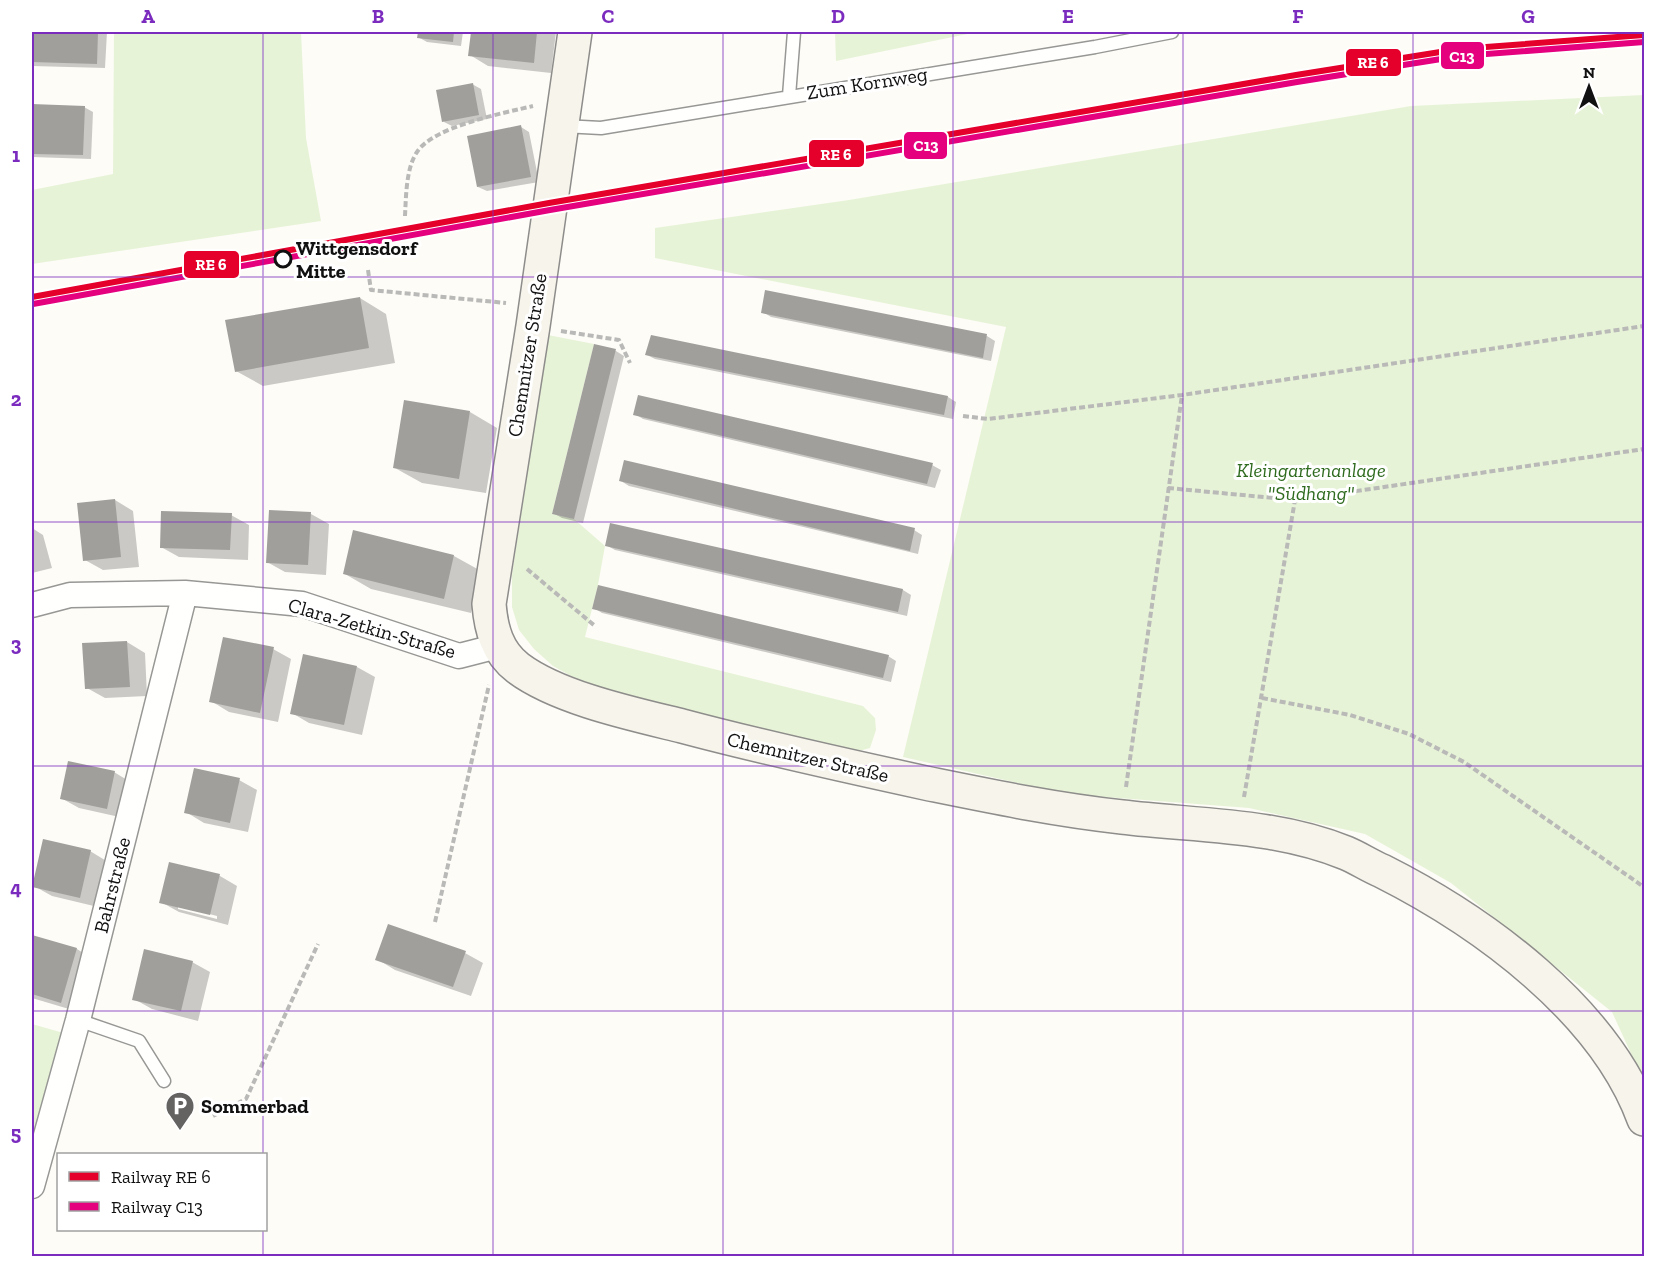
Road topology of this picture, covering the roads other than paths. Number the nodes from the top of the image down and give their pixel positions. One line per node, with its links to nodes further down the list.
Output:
1 (575, 32): 5 (street, Chemnitzer Straße)
2 (794, 32): 4 (lane)
3 (1172, 32): 4 (lane, Zum Kornweg)
4 (789, 96): 5 (lane, Zum Kornweg)
5 (564, 112): 8 (street, Chemnitzer Straße)
6 (185, 593): 7 (street, Clara-Zetkin-Straße); 8 (street, Clara-Zetkin-Straße); 9 (street, Bahrstraße)
7 (32, 605)
8 (498, 646): 11 (street, Chemnitzer Straße)
9 (78, 1020): 10 (lane); 12 (street, Bahrstraße)
10 (164, 1081)
11 (1644, 1119)
12 (32, 1180)

